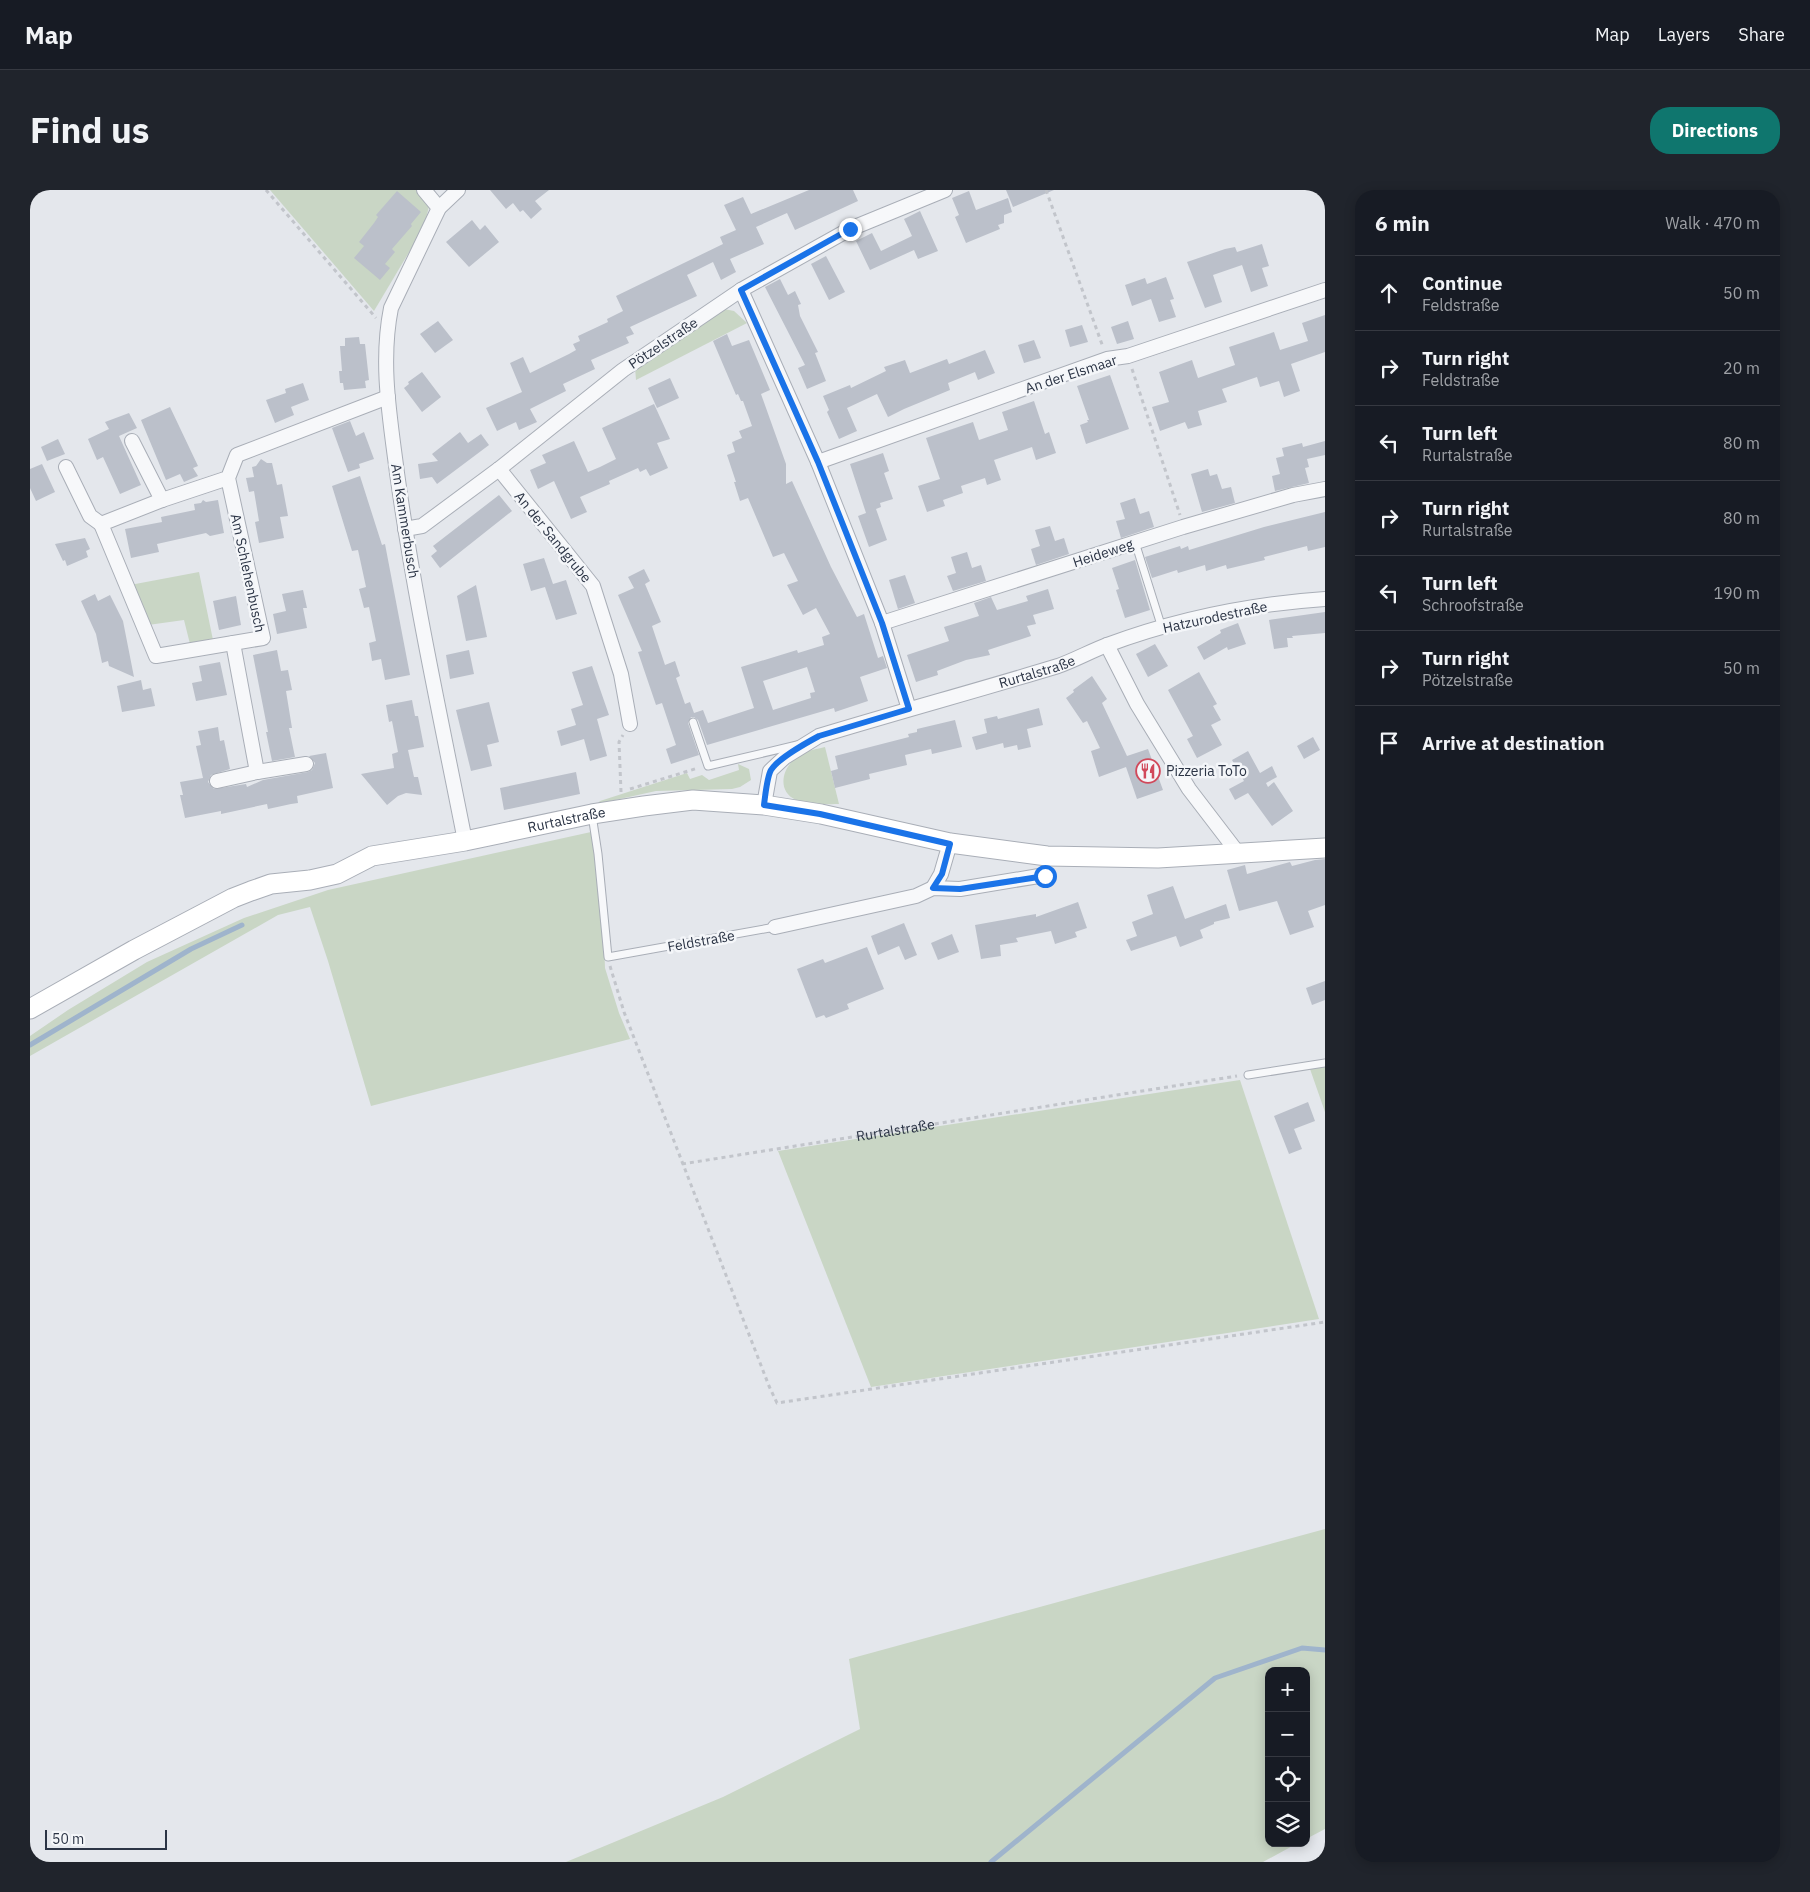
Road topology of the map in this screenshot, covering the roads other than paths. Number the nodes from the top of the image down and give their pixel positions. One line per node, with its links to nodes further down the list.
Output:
1 (424, 190): 4 (street)
2 (458, 190): 4 (street, Am Kammerbusch)
3 (945, 190): 5 (street, Pötzelstraße)
4 (440, 208): 7 (street, Am Kammerbusch)
5 (741, 290): 9 (street); 11 (street, Pötzelstraße)
6 (1325, 290): 9 (street, An der Elsmaar)
7 (388, 397): 12 (street); 16 (street, Am Kammerbusch)
8 (132, 441): 14 (street)
9 (818, 462): 19 (street)
10 (66, 468): 15 (street, Am Schlehenbusch)
11 (499, 469): 16 (street, Pötzelstraße); 25 (street, An der Sandgrube)
12 (228, 478): 14 (street); 21 (street, Am Schlehenbusch)
13 (1325, 488): 17 (street, Heideweg)
14 (162, 500): 15 (street)
15 (100, 524): 21 (street, Am Schlehenbusch)
16 (405, 529): 32 (street, Am Kammerbusch)
17 (1135, 542): 19 (street, Heideweg); 20 (lane)
18 (1325, 599): 20 (street, Hatzurodestraße)
19 (882, 623): 23 (street)
20 (1162, 628): 22 (street, Hatzurodestraße)
21 (233, 643): 28 (street)
22 (1107, 645): 23 (street, Rurtalstraße); 35 (street)
23 (909, 709): 26 (street, Rurtalstraße)
24 (693, 722): 26 (lane)
25 (630, 724)
26 (807, 742): 30 (street, Rurtalstraße)
27 (306, 764): 28 (street)
28 (257, 772): 29 (street)
29 (217, 781)
30 (764, 805): 31 (street, Rurtalstraße); 33 (street, Rurtalstraße)
31 (592, 814): 32 (street, Rurtalstraße); 38 (lane, Feldstraße)
32 (465, 841): 39 (street, Rurtalstraße)
33 (950, 844): 35 (street, Rurtalstraße); 37 (street)
34 (1325, 848): 35 (street, Rurtalstraße)
35 (1238, 854)
36 (1045, 876): 37 (street, Feldstraße)
37 (933, 888): 38 (street, Feldstraße)
38 (775, 927)
39 (30, 1009)
40 (1325, 1063): 41 (lane)
41 (1248, 1075)

